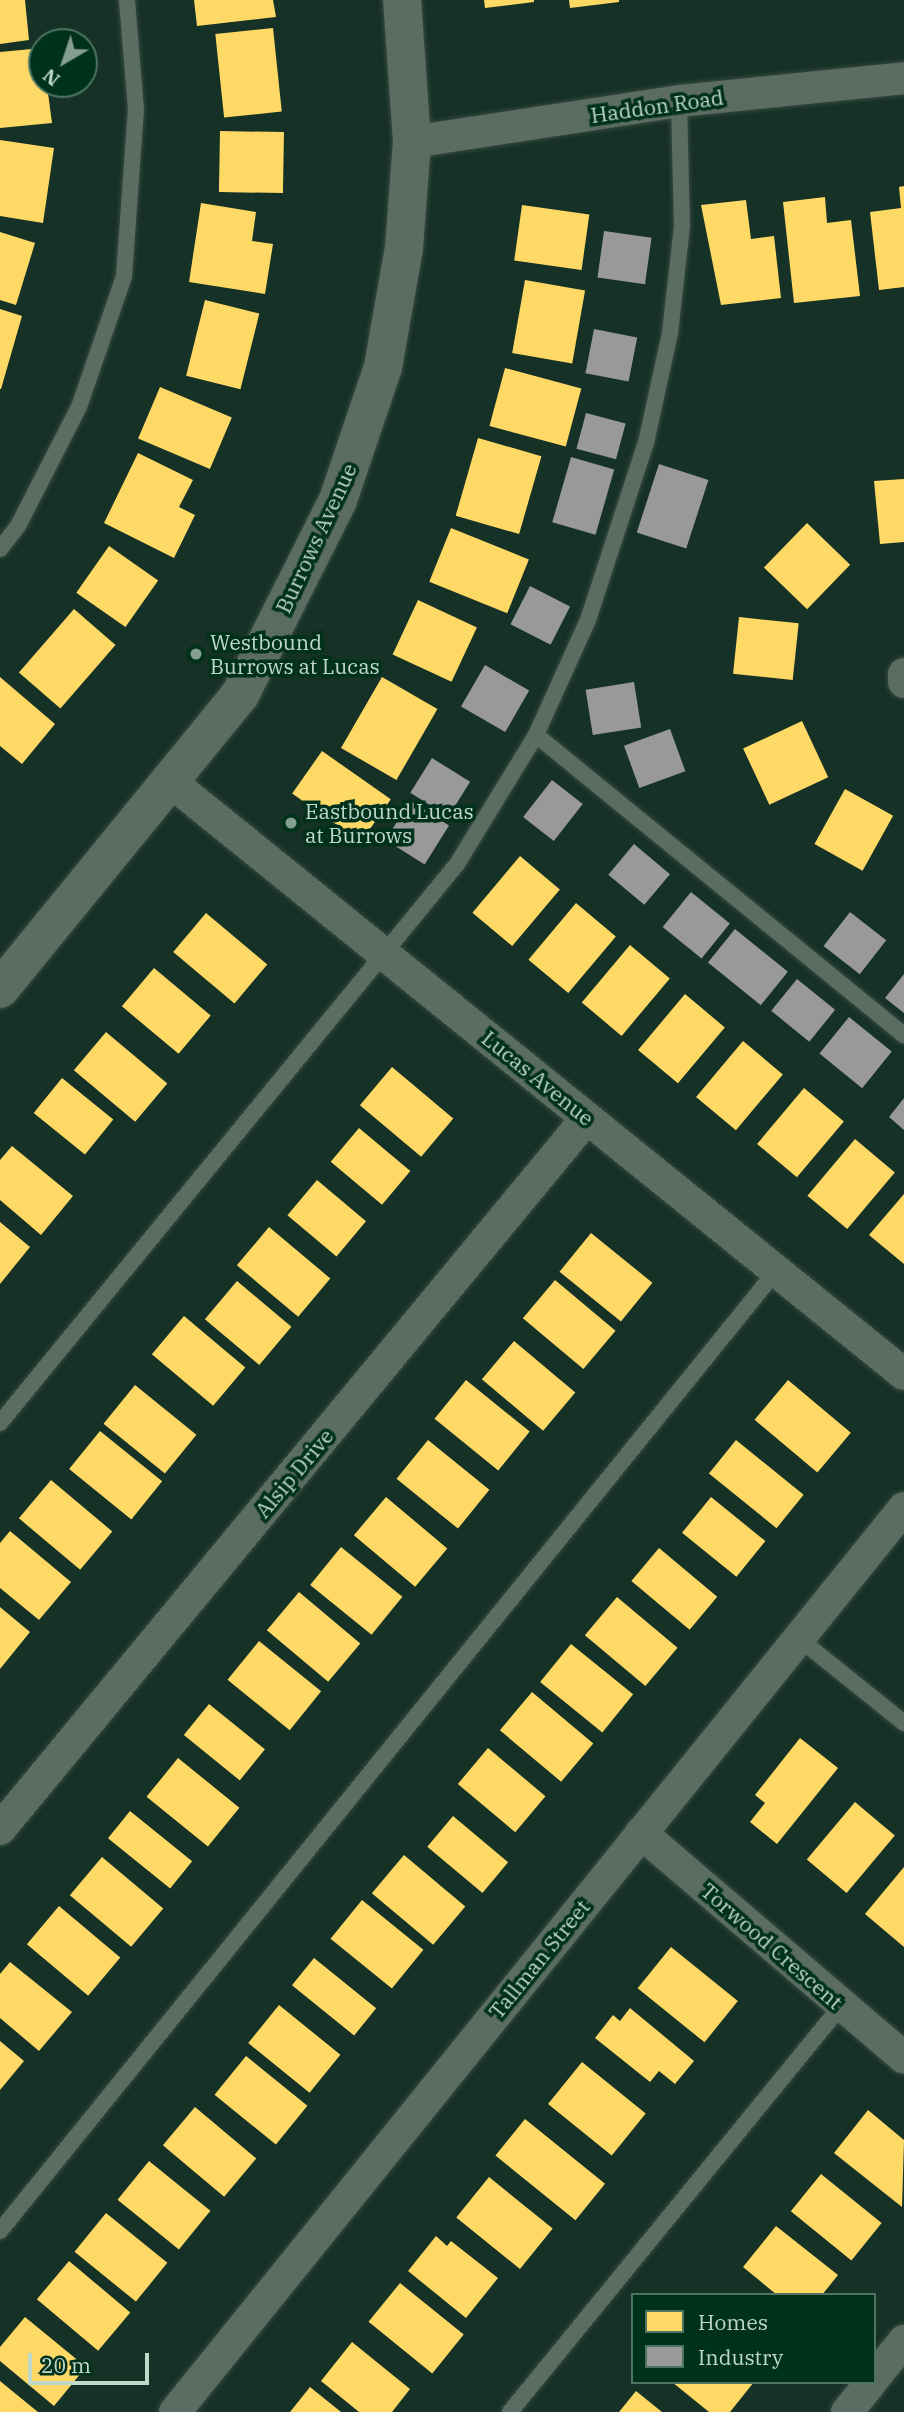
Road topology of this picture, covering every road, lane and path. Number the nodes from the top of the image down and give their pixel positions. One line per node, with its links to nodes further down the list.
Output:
1 (127, 0): 6 (lane)
2 (402, 0): 5 (street, Burrows Avenue)
3 (904, 78): 4 (street, Haddon Road)
4 (679, 101): 5 (street, Haddon Road); 9 (lane)
5 (412, 142): 10 (street, Burrows Avenue)
6 (0, 549)
7 (904, 674): 8 (street)
8 (904, 682)
9 (536, 734): 11 (lane); 13 (lane)
10 (171, 782): 11 (street, Lucas Avenue); 12 (street, Burrows Avenue)
11 (382, 952): 14 (street, Lucas Avenue); 17 (lane)
12 (0, 989)
13 (904, 1035)
14 (587, 1118): 15 (street, Lucas Avenue); 21 (street, Alsip Drive)
15 (776, 1271): 16 (street, Lucas Avenue); 25 (lane)
16 (904, 1374)
17 (0, 1423)
18 (904, 1508): 19 (street, Tallman Street)
19 (802, 1641): 20 (lane); 22 (street, Tallman Street)
20 (904, 1723)
21 (0, 1829)
22 (640, 1833): 23 (street, Torwood Crescent); 29 (street, Tallman Street)
23 (841, 2006): 24 (street, Torwood Crescent); 30 (lane)
24 (904, 2058)
25 (0, 2231)
26 (904, 2341): 27 (street)
27 (876, 2376)
28 (870, 2384): 31 (street)
29 (175, 2412)
30 (510, 2412)
31 (847, 2412)

